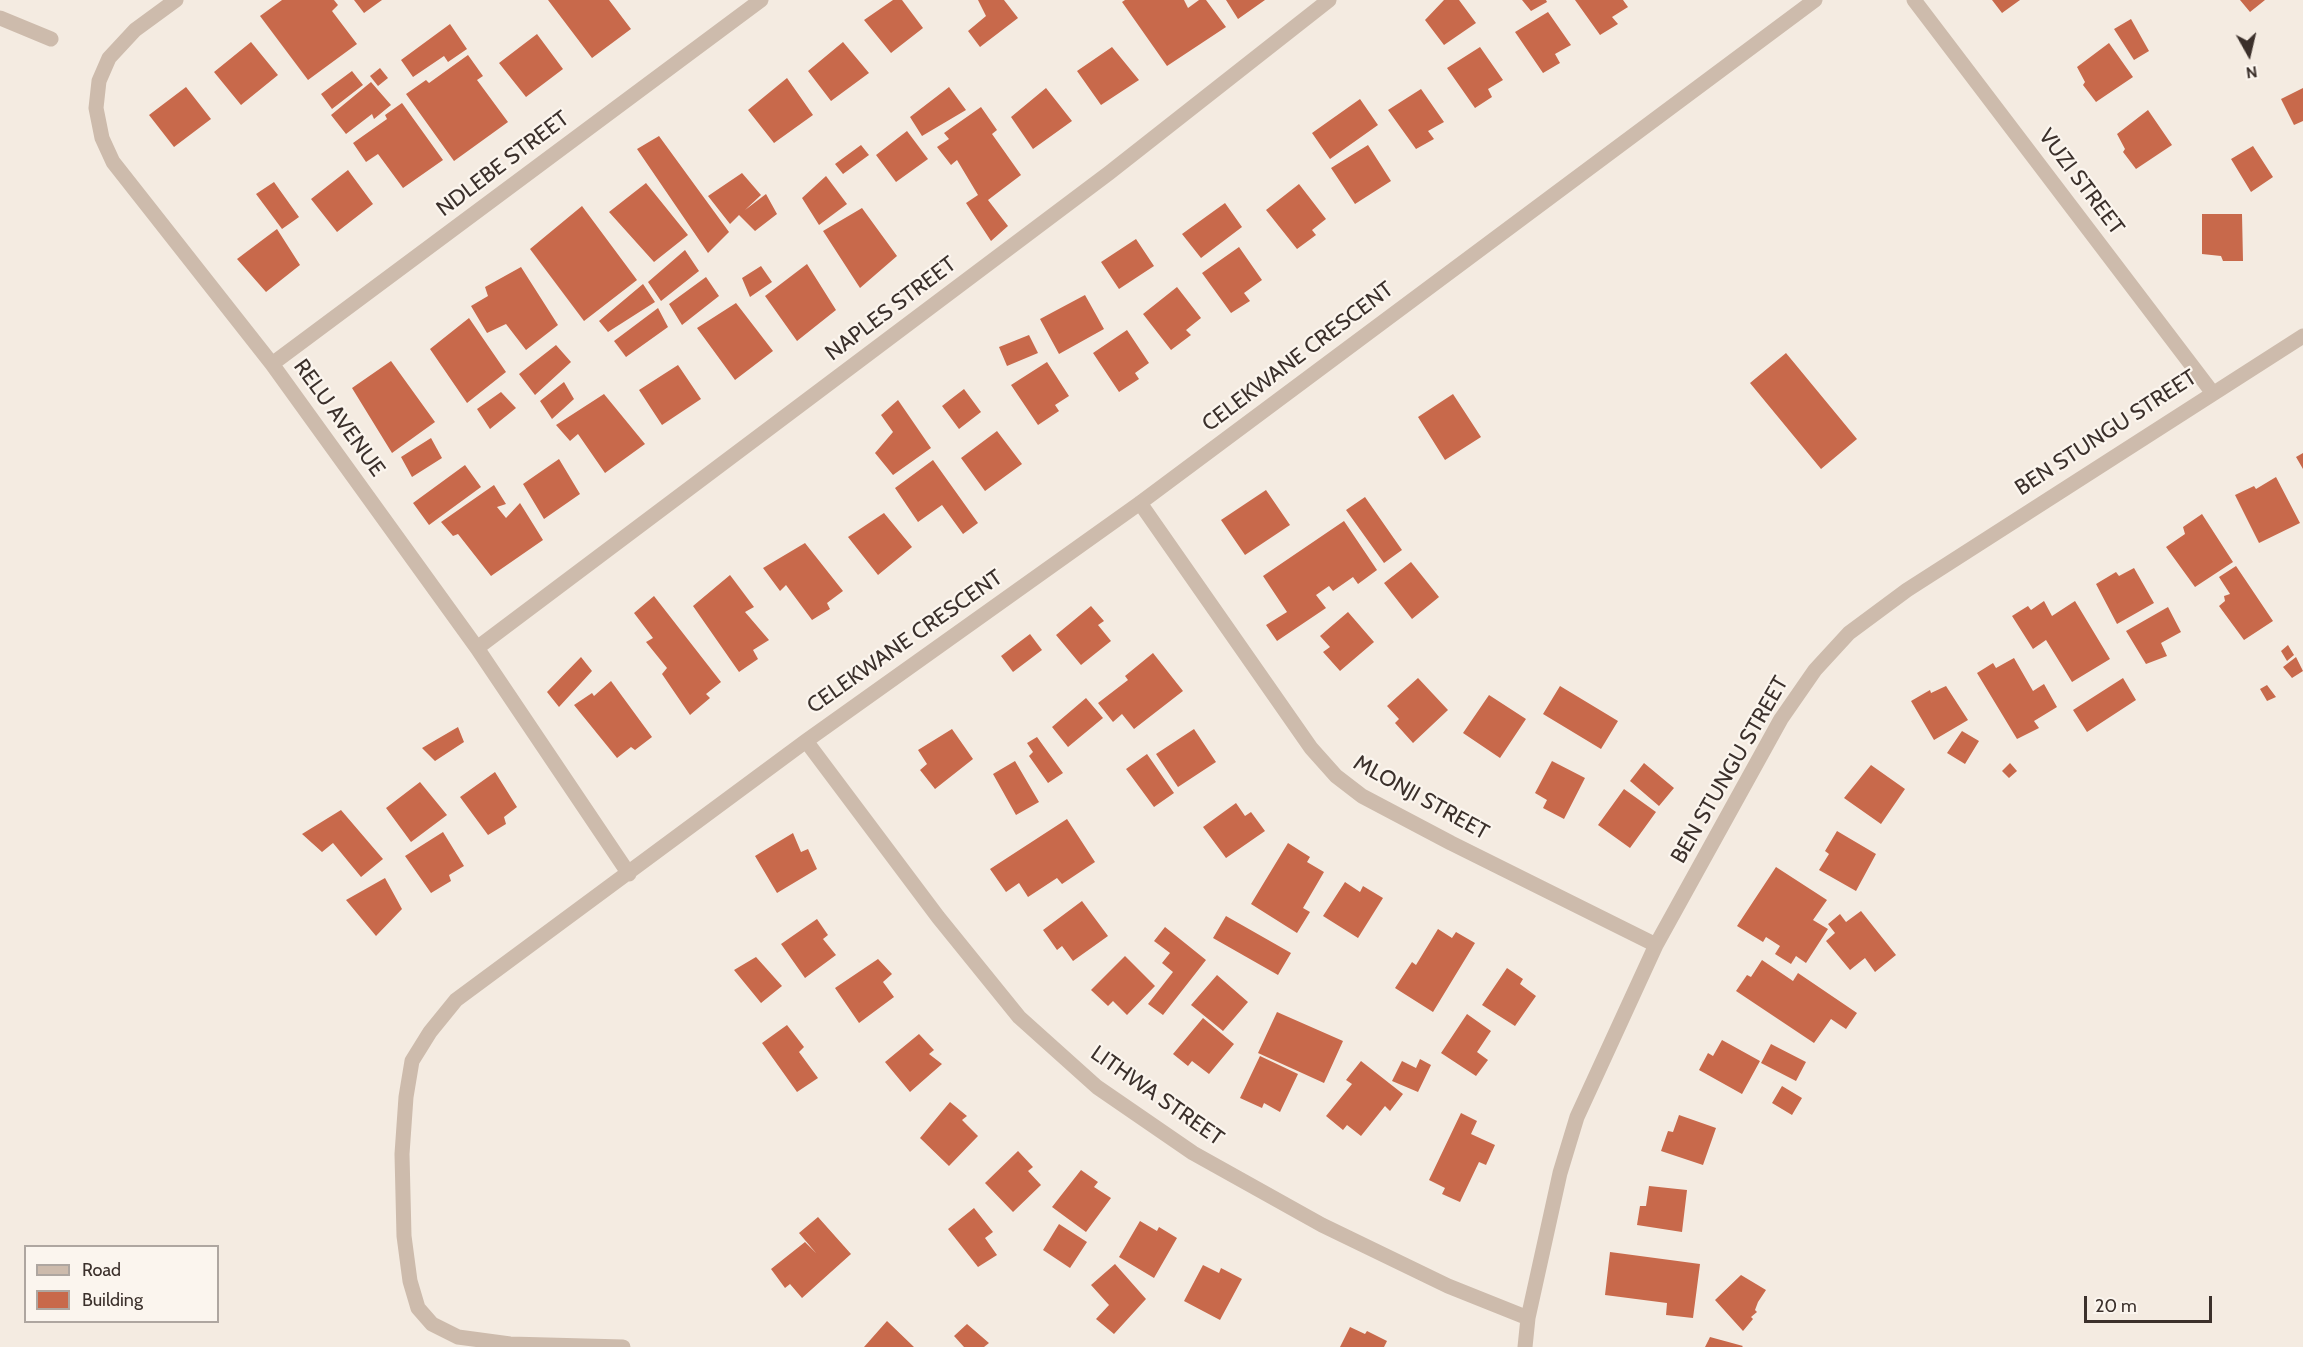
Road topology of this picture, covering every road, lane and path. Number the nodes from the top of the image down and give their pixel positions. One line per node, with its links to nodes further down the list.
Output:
1 (176, 0): 9 (street, RELU AVENUE)
2 (761, 0): 9 (street, NDLEBE STREET)
3 (1329, 0): 12 (street, NAPLES STREET)
4 (1815, 0): 11 (street, CELEKWANE CRESCENT)
5 (1914, 0): 10 (street, VUZI STREET)
6 (0, 18): 7 (street)
7 (51, 39)
8 (2303, 336): 10 (street, BEN STUNGU STREET)
9 (272, 364): 12 (street, RELU AVENUE)
10 (2212, 392): 15 (street, BEN STUNGU STREET)
11 (1140, 503): 13 (street, CELEKWANE CRESCENT); 15 (street, MLONJI STREET)
12 (477, 648): 14 (street, RELU AVENUE)
13 (806, 741): 14 (street, CELEKWANE CRESCENT); 16 (street, LITHWA STREET)
14 (629, 874): 17 (street, CELEKWANE CRESCENT)
15 (1656, 945): 16 (street, BEN STUNGU STREET)
16 (1528, 1318): 18 (street, BEN STUNGU STREET)
17 (623, 1347)
18 (1525, 1347)

